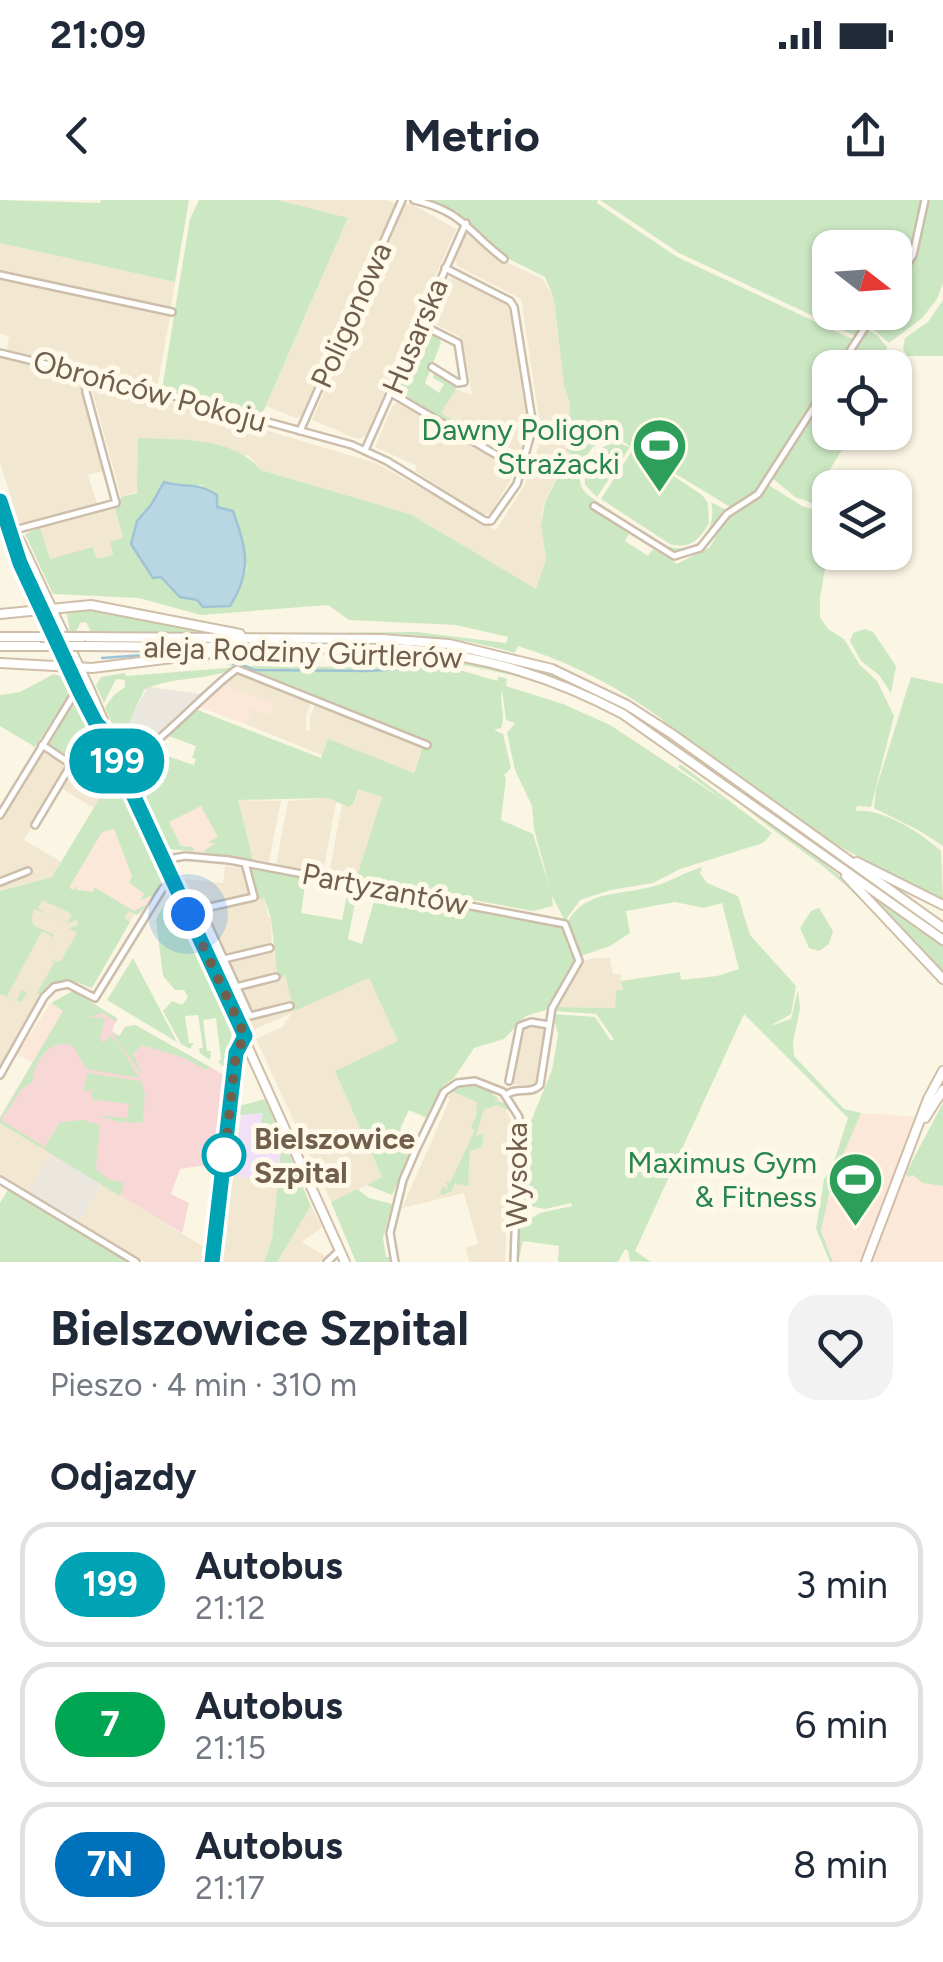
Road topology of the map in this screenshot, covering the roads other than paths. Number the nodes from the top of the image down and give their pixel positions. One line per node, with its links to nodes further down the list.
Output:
1 (402, 200): 16 (street, Poligonowa)
2 (414, 200): 4 (street)
3 (924, 200): 5 (street)
4 (466, 223): 6 (street); 7 (street, Husarska)
5 (912, 256)
6 (504, 259)
7 (445, 268): 10 (street, Husarska); 18 (street)
8 (0, 275): 9 (street)
9 (172, 312)
10 (420, 324): 12 (street); 14 (street, Husarska)
11 (0, 353): 13 (street, Obrońców Pokoju)
12 (432, 367)
13 (85, 372): 16 (street, Obrońców Pokoju); 22 (street)
14 (390, 393): 17 (street, Husarska); 18 (street)
15 (812, 410): 20 (street)
16 (300, 431): 17 (street, Obrońców Pokoju)
17 (366, 450): 18 (street, Obrońców Pokoju)
18 (522, 470)
19 (0, 500): 21 (main road)
20 (594, 506)
21 (2, 517): 22 (main road)
22 (11, 532): 23 (main road)
23 (46, 608): 24 (main road); 26 (main road); 31 (main road); 32 (main road)
24 (0, 614)
25 (0, 637): 27 (main road, aleja Rodziny Gürtlerów, bridge)
26 (269, 638): 27 (main road, aleja Rodziny Gürtlerów); 41 (main road, aleja Rodziny Gürtlerów)
27 (85, 642): 28 (main road, aleja Rodziny Gürtlerów, bridge); 29 (main road, aleja Rodziny Gürtlerów)
28 (0, 646)
29 (258, 648): 32 (main road); 43 (main road, aleja Rodziny Gürtlerów)
30 (0, 663): 31 (main road)
31 (68, 666): 32 (main road); 34 (main road)
32 (78, 667): 34 (main road)
33 (72, 696): 35 (street)
34 (103, 730): 38 (main road)
35 (42, 745): 37 (street); 39 (street)
36 (427, 745): 38 (street)
37 (72, 762): 38 (street); 40 (street)
38 (121, 768): 42 (main road)
39 (0, 815)
40 (36, 825)
41 (835, 851): 48 (main road); 49 (main road, aleja Rodziny Gürtlerów)
42 (164, 860): 44 (street, Partyzantów); 46 (main road)
43 (833, 862): 50 (main road, aleja Rodziny Gürtlerów); 54 (main road)
44 (245, 863): 52 (street); 57 (street, Partyzantów)
45 (28, 870): 47 (street)
46 (173, 880): 58 (main road); 60 (street)
47 (0, 882)
48 (943, 905)
49 (943, 928)
50 (943, 940)
51 (270, 948): 52 (street)
52 (224, 960): 55 (street)
53 (276, 977): 55 (street)
54 (943, 978)
55 (236, 987): 56 (street)
56 (290, 1006)
57 (550, 1025): 61 (street); 63 (street)
58 (245, 1036): 67 (main road); 69 (main road)
59 (943, 1071): 64 (main road)
60 (0, 1076)
61 (509, 1081)
62 (943, 1090): 64 (main road)
63 (505, 1094): 72 (street); 73 (street, Wysoka)
64 (920, 1126): 74 (main road)
65 (2, 1181): 66 (street); 68 (street)
66 (0, 1190)
67 (340, 1250): 70 (street); 71 (main road)
68 (136, 1262)
69 (212, 1262)
70 (327, 1262)
71 (345, 1262)
72 (396, 1262)
73 (514, 1262)
74 (866, 1262)

